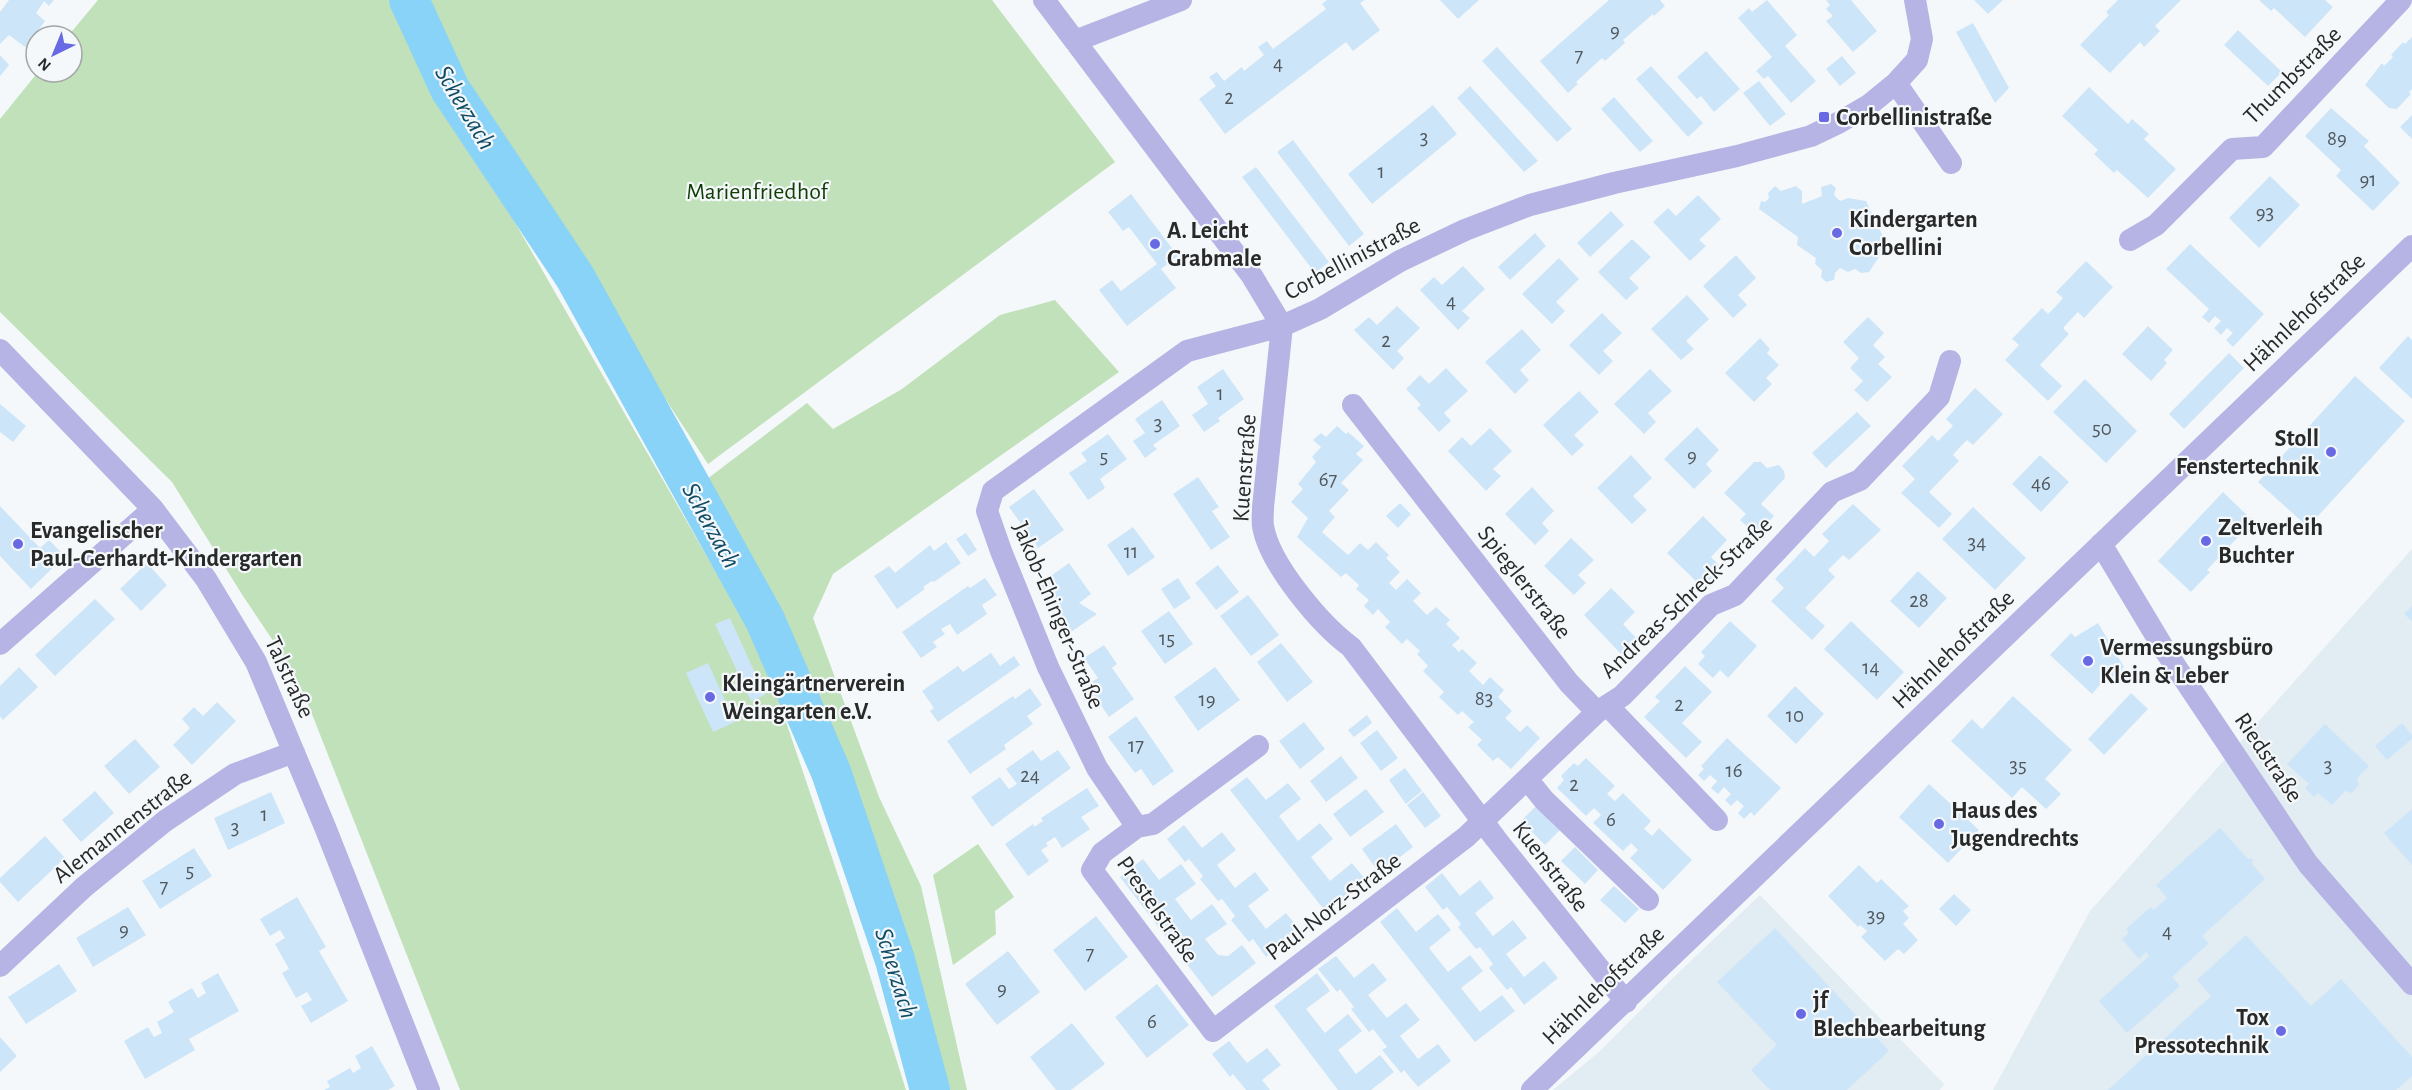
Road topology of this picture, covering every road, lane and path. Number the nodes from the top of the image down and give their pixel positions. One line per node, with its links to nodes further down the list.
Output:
1 (1044, 0): 5 (street)
2 (1181, 0): 5 (street)
3 (1915, 0): 6 (street, Corbellinistraße)
4 (2401, 0): 8 (street, Thumbstraße)
5 (1075, 41): 10 (street)
6 (1896, 83): 7 (street); 10 (street, Corbellinistraße)
7 (1951, 163)
8 (2130, 240)
9 (2412, 246): 15 (street, Hähnlehofstraße)
10 (1282, 326): 22 (street, Kuenstraße); 23 (street, Jakob-Ehinger-Straße)
11 (0, 350): 14 (street, Talstraße)
12 (1950, 361): 17 (street, Andreas-Schreck-Straße)
13 (1353, 405): 17 (street, Spieglerstraße)
14 (153, 509): 16 (street); 19 (street, Talstraße)
15 (2101, 544): 26 (street, Riedstraße); 27 (street, Hähnlehofstraße)
16 (0, 644)
17 (1603, 709): 20 (street); 21 (street, Spieglerstraße)
18 (1258, 746): 23 (street)
19 (294, 752): 25 (street, Alemannenstraße); 29 (street, Talstraße)
20 (1527, 779): 22 (street); 24 (street)
21 (1717, 820)
22 (1483, 822): 27 (street, Kuenstraße); 28 (street, Paul-Norz-Straße)
23 (1137, 827): 28 (street, Prestelstraße)
24 (1648, 900)
25 (0, 966)
26 (2412, 984)
27 (1626, 1002): 30 (street, Hähnlehofstraße)
28 (1213, 1031)
29 (429, 1090)
30 (1532, 1090)

